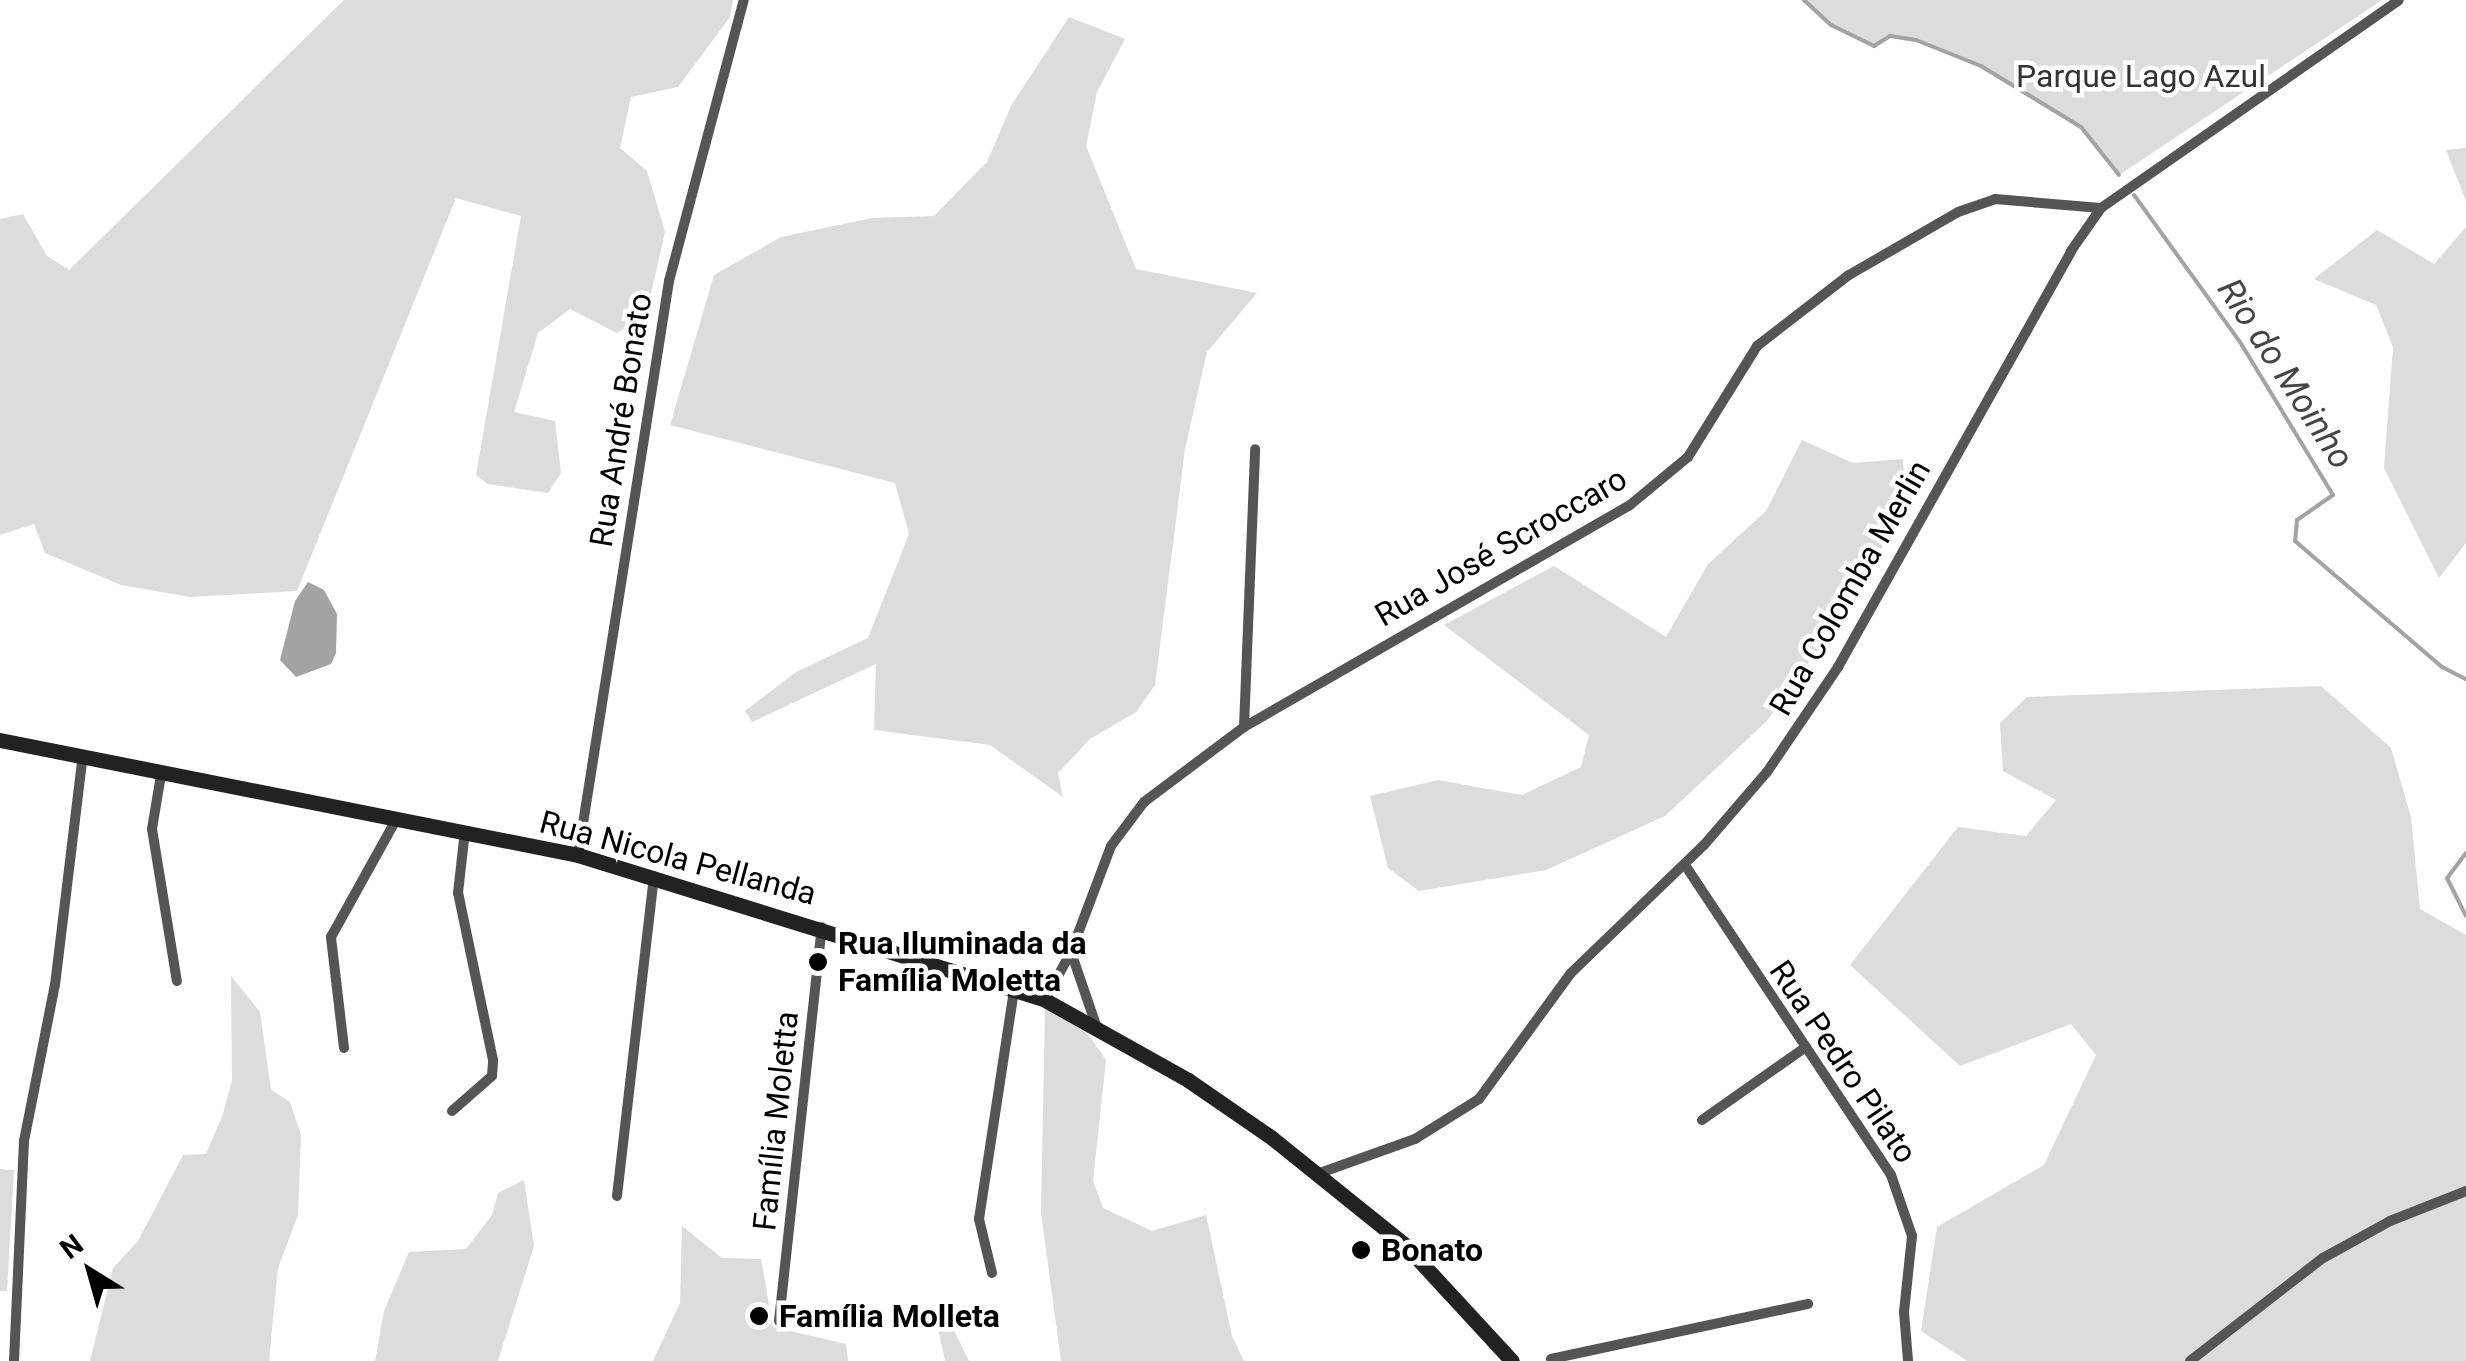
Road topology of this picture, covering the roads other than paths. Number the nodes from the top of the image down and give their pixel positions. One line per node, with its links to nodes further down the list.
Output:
1 (744, 0): 11 (street, Rua André Bonato)
2 (2399, 0): 3 (street, Rua Colomba Merlin)
3 (2101, 208): 5 (street, Rua José Scroccaro); 12 (street, Rua Colomba Merlin)
4 (1255, 449): 5 (street)
5 (1244, 727): 15 (street, Rua José Scroccaro)
6 (0, 740): 7 (main road, Rua Nicola Pellanda)
7 (82, 761): 8 (main road, Rua Nicola Pellanda); 31 (street)
8 (161, 775): 9 (main road, Rua Nicola Pellanda); 16 (street)
9 (398, 816): 10 (main road, Rua Nicola Pellanda); 21 (street)
10 (465, 831): 11 (main road, Rua Nicola Pellanda); 22 (street)
11 (578, 856): 13 (main road, Rua Nicola Pellanda)
12 (1685, 864): 20 (street, Rua Pedro Pilato); 24 (street, Rua Colomba Merlin)
13 (654, 875): 14 (main road, Rua Nicola Pellanda); 26 (street)
14 (822, 926): 17 (main road, Rua Nicola Pellanda); 29 (street, Família Moletta)
15 (1072, 952): 18 (street, Rua José Scroccaro); 19 (street)
16 (178, 982)
17 (1014, 988): 18 (main road, Rua Nicola Pellanda); 27 (street)
18 (1045, 1000): 19 (main road, Rua Nicola Pellanda)
19 (1096, 1025): 24 (main road, Rua Nicola Pellanda)
20 (1806, 1047): 23 (street); 33 (street, Rua Pedro Pilato)
21 (344, 1048)
22 (452, 1111)
23 (1702, 1120)
24 (1317, 1174): 32 (main road, Rua Nicola Pellanda)
25 (2466, 1191): 34 (street)
26 (617, 1196)
27 (992, 1273)
28 (1808, 1304): 30 (street)
29 (779, 1321)
30 (1549, 1360)
31 (14, 1361)
32 (1512, 1361)
33 (1908, 1361)
34 (2190, 1361)

